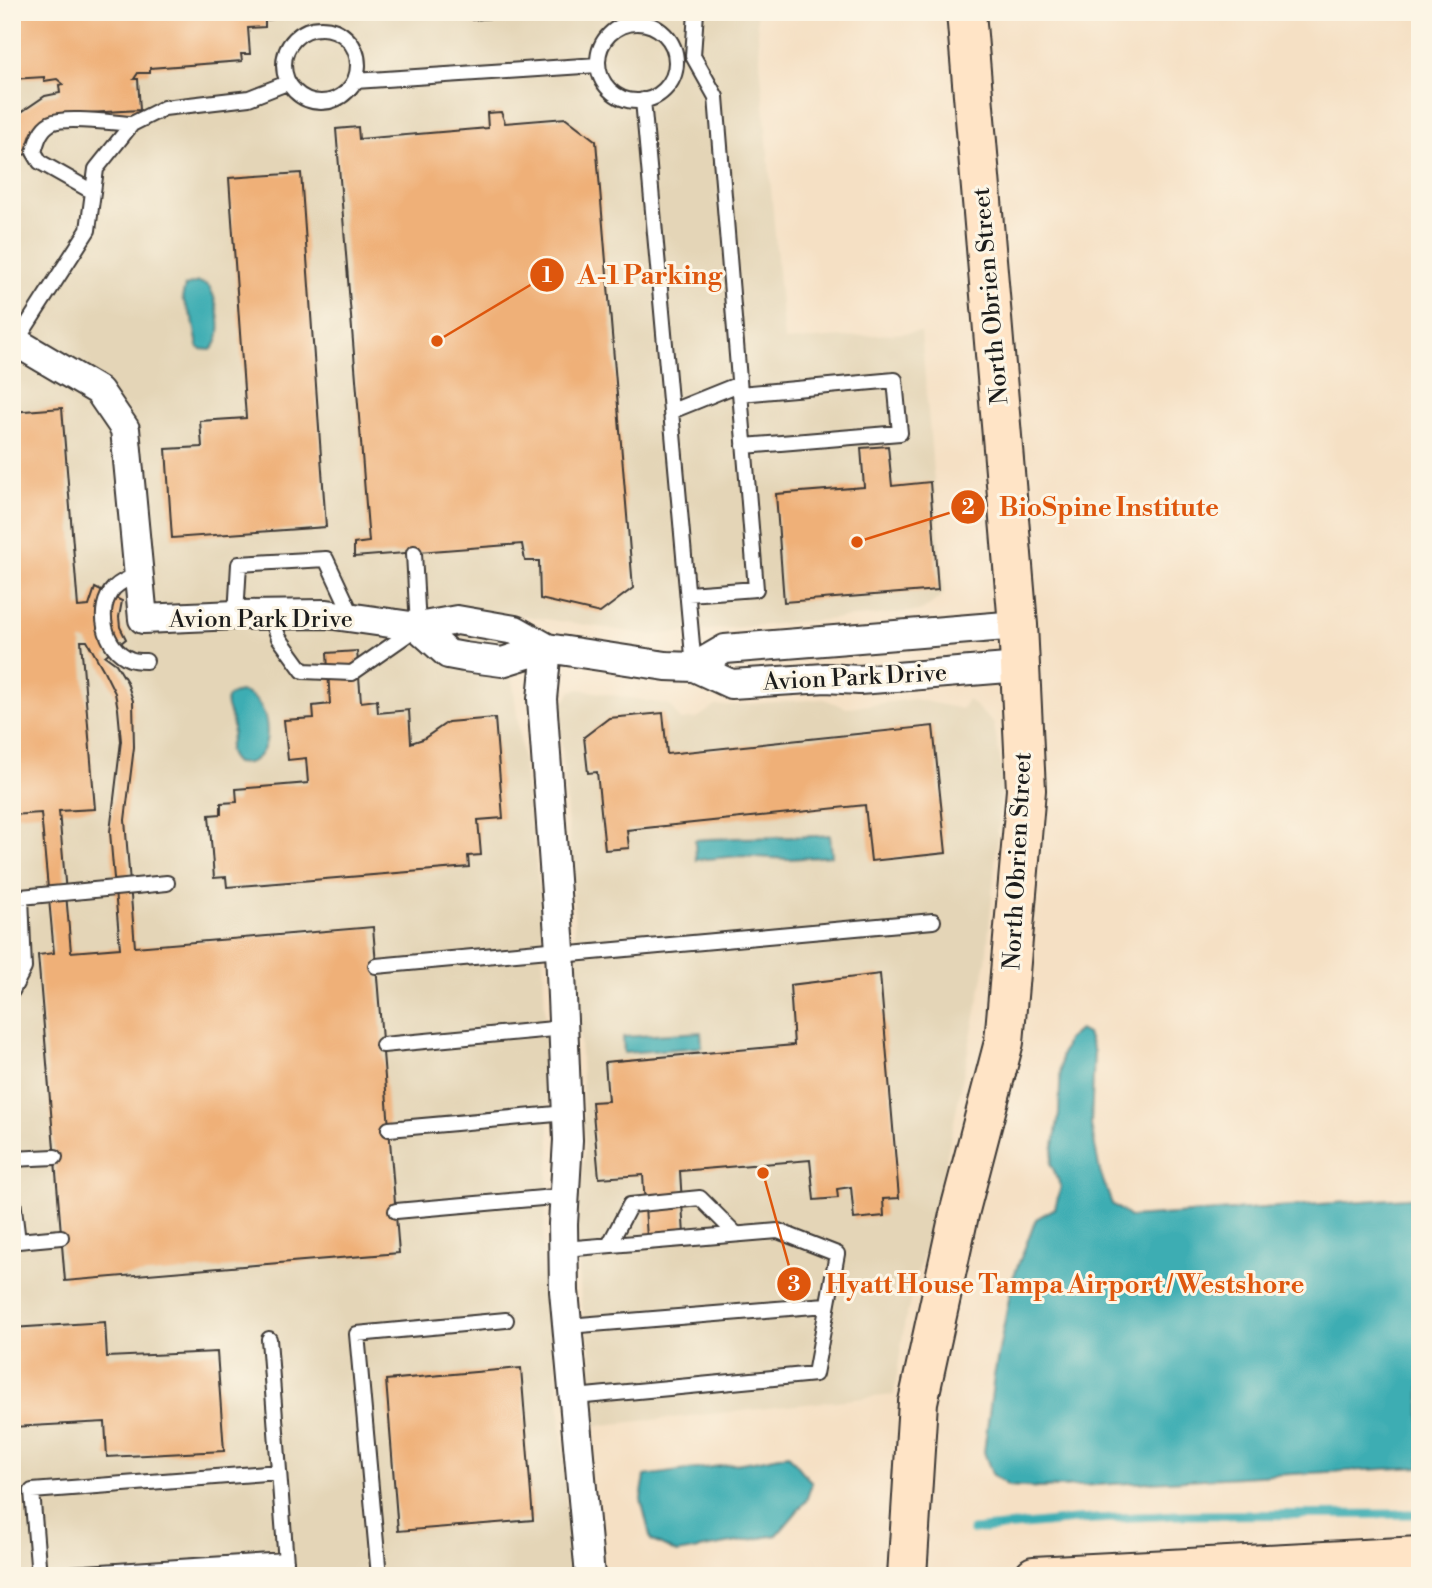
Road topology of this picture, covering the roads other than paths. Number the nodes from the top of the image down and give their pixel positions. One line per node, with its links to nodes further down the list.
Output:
1 (696, 12): 4 (lane)
2 (966, 12): 22 (street, North Obrien Street)
3 (632, 18): 5 (lane); 6 (lane)
4 (693, 56): 5 (lane); 13 (lane)
5 (676, 58): 9 (lane)
6 (598, 65): 7 (lane); 9 (lane)
7 (355, 81): 8 (lane); 8 (lane)
8 (288, 83): 10 (lane)
9 (643, 100): 14 (lane)
10 (132, 124): 11 (lane); 11 (lane)
11 (93, 192): 12 (lane)
12 (16, 342): 17 (street, Avion Park Drive)
13 (740, 389): 14 (lane); 15 (lane); 15 (lane)
14 (671, 411): 18 (lane)
15 (744, 446): 18 (lane)
16 (415, 553): 23 (lane)
17 (138, 575): 19 (street, Avion Park Drive); 25 (lane)
18 (688, 594): 26 (lane)
19 (236, 615): 20 (street, Avion Park Drive); 21 (lane)
20 (270, 615): 21 (street, Avion Park Drive); 23 (lane)
21 (354, 619): 23 (street, Avion Park Drive)
22 (1018, 625): 26 (street, Avion Park Drive); 27 (street, North Obrien Street)
23 (418, 627): 24 (street, Avion Park Drive)
24 (547, 648): 26 (street, Avion Park Drive); 30 (street)
25 (146, 661)
26 (694, 667): 27 (street, Avion Park Drive)
27 (1020, 667): 59 (street, North Obrien Street)
28 (167, 883): 32 (lane)
29 (933, 921): 30 (lane)
30 (560, 952): 31 (lane); 33 (street)
31 (376, 966)
32 (12, 991)
33 (564, 1028): 34 (lane); 35 (street)
34 (383, 1045)
35 (567, 1114): 36 (lane); 40 (street)
36 (390, 1129)
37 (55, 1157): 38 (lane)
38 (12, 1159)
39 (12, 1192): 43 (lane)
40 (565, 1196): 41 (lane); 45 (street)
41 (396, 1211)
42 (736, 1234): 44 (lane); 44 (lane); 46 (lane)
43 (61, 1237)
44 (609, 1245): 45 (lane)
45 (564, 1249): 48 (street)
46 (826, 1305): 48 (lane); 50 (lane)
47 (506, 1320): 57 (lane)
48 (568, 1326): 50 (street)
49 (269, 1339): 51 (lane)
50 (575, 1397): 58 (street)
51 (279, 1472): 53 (lane); 55 (lane)
52 (1420, 1556): 54 (street)
53 (286, 1560): 55 (lane); 56 (lane)
54 (1184, 1572): 60 (street)
55 (39, 1576)
56 (287, 1576)
57 (379, 1576)
58 (590, 1576)
59 (907, 1576)
60 (1034, 1576)

